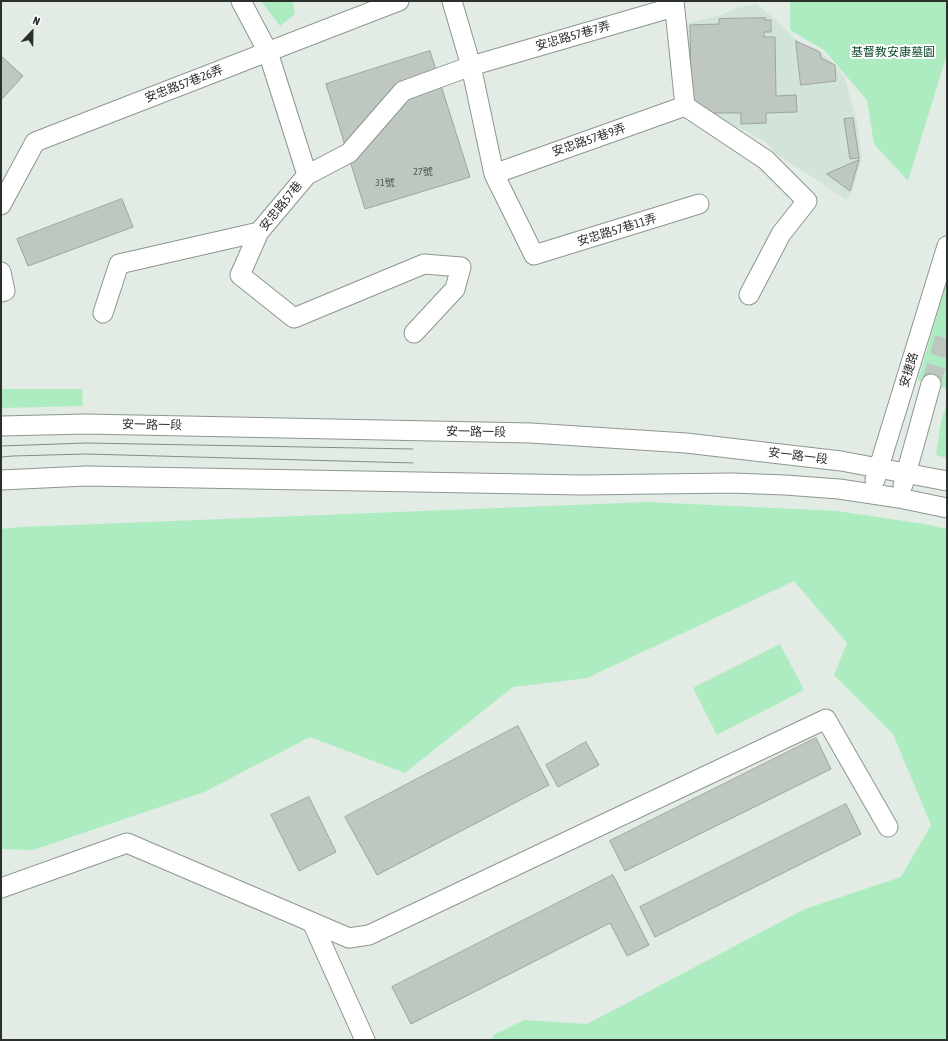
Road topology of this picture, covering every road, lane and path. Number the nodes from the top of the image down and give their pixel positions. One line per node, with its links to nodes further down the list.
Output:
1 (241, 1): 5 (street)
2 (399, 1): 5 (street, 安忠路57巷26弄)
3 (452, 1): 6 (street)
4 (674, 4): 6 (street, 安忠路57巷7弄); 7 (street)
5 (268, 52): 9 (street); 11 (street, 安忠路57巷26弄)
6 (472, 66): 8 (street); 9 (street, 安忠路57巷)
7 (685, 106): 8 (street, 安忠路57巷9弄); 16 (street)
8 (494, 174): 10 (street, 安忠路57巷11弄)
9 (307, 175): 12 (street, 安忠路57巷)
10 (699, 204)
11 (1, 205)
12 (259, 232): 17 (street); 18 (street, 安忠路57巷)
13 (947, 246): 21 (street, 安捷路)
14 (1, 272): 15 (street)
15 (1, 292)
16 (749, 295)
17 (103, 313)
18 (414, 333)
19 (932, 384): 22 (street)
20 (1, 426): 21 (street, 安一路一段)
21 (878, 468): 22 (street, 安一路一段); 25 (street, 安捷路)
22 (906, 473): 24 (street, 安一路一段); 26 (street)
23 (1, 480): 25 (street)
24 (947, 481)
25 (871, 493): 26 (street)
26 (899, 498): 27 (street)
27 (947, 508)
28 (888, 827): 30 (street)
29 (1, 888): 30 (street)
30 (312, 922): 31 (street)
31 (365, 1040)

